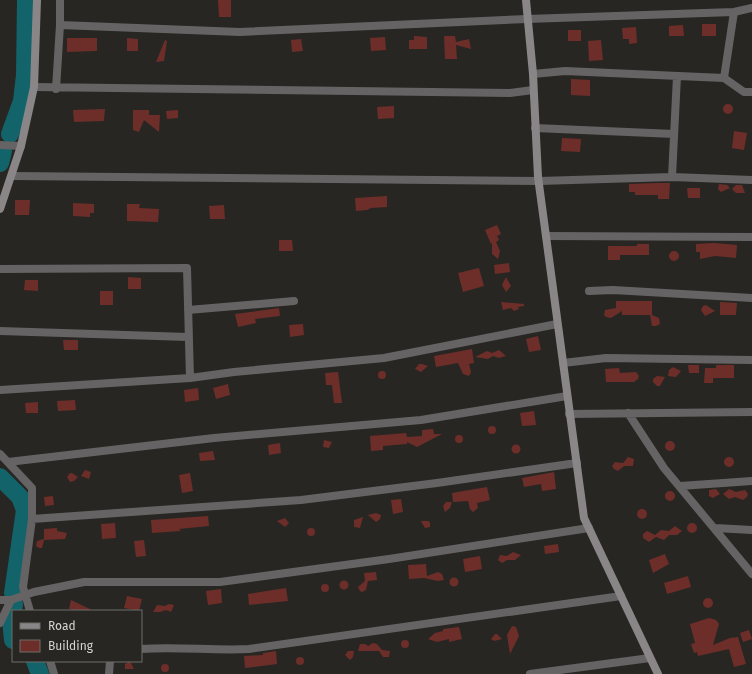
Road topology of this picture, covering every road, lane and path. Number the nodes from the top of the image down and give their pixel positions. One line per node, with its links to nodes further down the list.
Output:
1 (37, 0): 11 (street)
2 (60, 0): 7 (street)
3 (526, 0): 6 (street)
4 (752, 8): 5 (street)
5 (734, 12): 6 (street); 10 (street)
6 (527, 19): 7 (street); 8 (street)
7 (60, 25): 12 (street)
8 (533, 74): 9 (street); 13 (street)
9 (677, 76): 10 (street); 16 (street)
10 (724, 78): 14 (street)
11 (34, 87): 12 (street); 18 (street)
12 (56, 89): 13 (street)
13 (533, 90): 15 (street)
14 (752, 92)
15 (535, 128): 16 (street); 22 (street)
16 (674, 134): 20 (street)
17 (0, 145): 18 (street)
18 (21, 146): 19 (street)
19 (12, 176): 22 (street); 23 (street)
20 (672, 177): 21 (street); 22 (street)
21 (752, 180)
22 (538, 181): 24 (street)
23 (0, 209)
24 (546, 236): 25 (street); 31 (street)
25 (752, 237)
26 (0, 269): 30 (street)
27 (589, 291): 28 (street)
28 (752, 298)
29 (294, 301): 30 (street)
30 (188, 310): 33 (street)
31 (557, 324): 35 (street); 36 (street)
32 (0, 331): 33 (street)
33 (188, 337): 36 (street)
34 (752, 360): 35 (street)
35 (563, 363): 38 (street)
36 (190, 378): 37 (street)
37 (0, 390)
38 (567, 396): 41 (street); 43 (street)
39 (752, 412): 40 (street)
40 (628, 413): 41 (street); 46 (street)
41 (569, 414): 44 (street)
42 (0, 454): 43 (street)
43 (8, 462): 47 (street)
44 (577, 463): 47 (street); 48 (street)
45 (752, 481): 46 (street)
46 (680, 486): 49 (street)
47 (32, 519): 52 (street)
48 (589, 528): 52 (street); 53 (street)
49 (715, 528): 50 (street); 51 (street)
50 (752, 530)
51 (752, 574)
52 (25, 596): 55 (street); 56 (street)
53 (621, 596): 58 (street); 59 (street)
54 (0, 600): 55 (street)
55 (11, 600): 57 (street)
56 (30, 610)
57 (0, 623)
58 (142, 649)
59 (650, 658): 64 (street); 65 (street)
60 (50, 662): 62 (street)
61 (110, 662): 63 (street)
62 (54, 674)
63 (109, 674)
64 (530, 674)
65 (658, 674)

